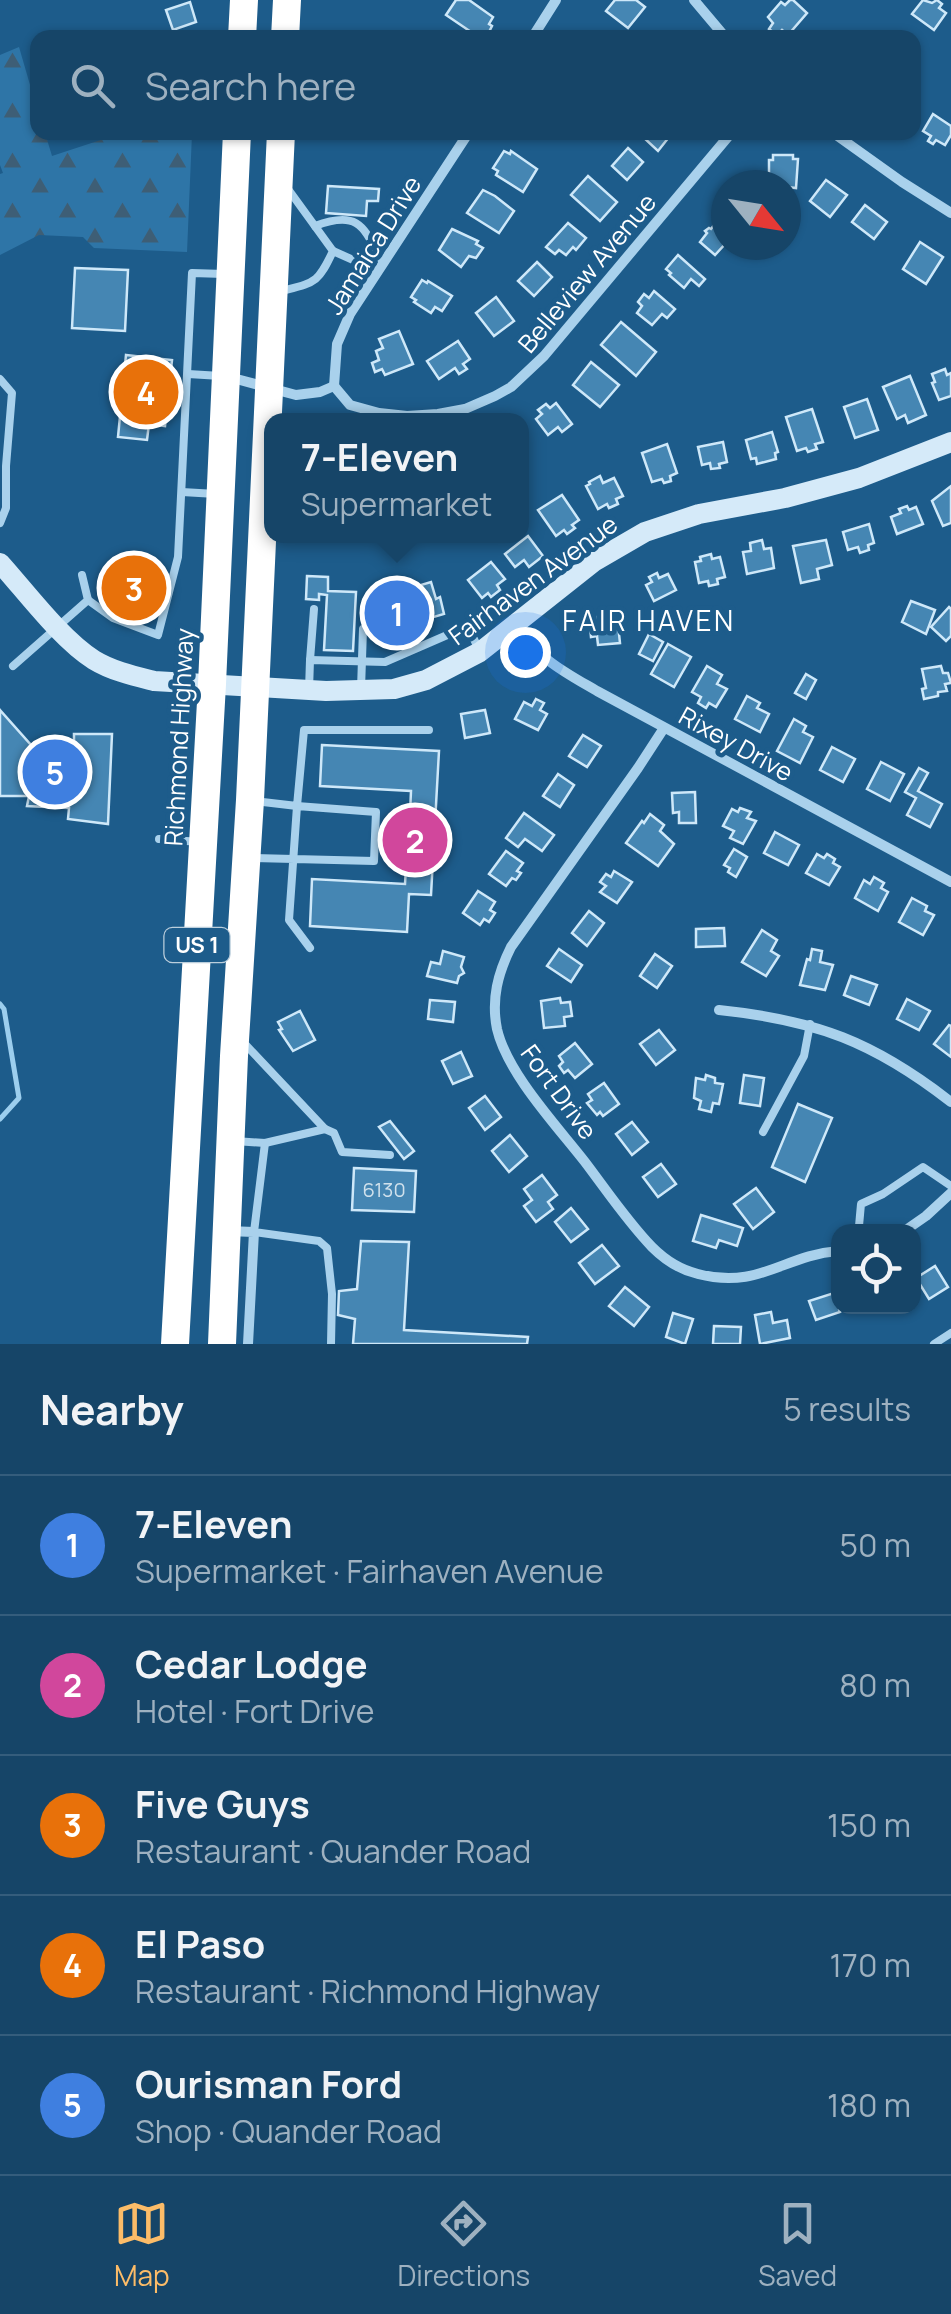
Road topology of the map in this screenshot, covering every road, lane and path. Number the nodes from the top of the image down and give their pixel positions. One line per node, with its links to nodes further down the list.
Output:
1 (244, 0): 5 (highway)
2 (287, 0): 6 (highway)
3 (556, 0): 7 (street)
4 (694, 0): 8 (street)
5 (242, 30)
6 (285, 30)
7 (537, 30)
8 (719, 30)
9 (237, 140): 19 (highway, Richmond Highway / US 1)
10 (281, 140): 14 (highway, US 1)
11 (464, 140): 18 (street, Jamaica Drive)
12 (725, 140): 28 (street, Belleview Avenue)
13 (843, 140): 15 (street)
14 (279, 176): 16 (lane); 20 (highway, US 1)
15 (951, 213)
16 (315, 226): 17 (lane); 18 (lane)
17 (333, 251): 18 (lane); 20 (lane)
18 (381, 267): 24 (street, Jamaica Drive)
19 (230, 274): 21 (lane); 22 (highway, Richmond Highway / US 1)
20 (273, 294): 25 (highway, US 1)
21 (188, 374): 22 (lane); 30 (lane)
22 (226, 377): 25 (street); 31 (highway, Richmond Highway / US 1)
23 (0, 379): 33 (lane)
24 (334, 386): 25 (street); 27 (street, Belleview Avenue)
25 (269, 388): 26 (highway, US 1)
26 (268, 413)
27 (379, 413)
28 (443, 413)
29 (951, 442): 38 (street, Fairhaven Avenue)
30 (182, 492): 31 (lane); 36 (lane)
31 (221, 494): 46 (highway, Richmond Highway / US 1)
32 (264, 494): 47 (highway, US 1)
33 (0, 523)
34 (0, 564): 39 (street, Fairhaven Avenue)
35 (82, 574): 36 (lane)
36 (88, 600): 39 (lane)
37 (314, 609): 42 (lane)
38 (516, 624): 41 (street, Fairhaven Avenue); 51 (street, Rixey Drive)
39 (57, 626): 45 (lane); 46 (street, Fairhaven Avenue)
40 (363, 628): 43 (lane)
41 (480, 652): 44 (lane); 48 (street, Fairhaven Avenue)
42 (310, 660): 43 (lane); 49 (lane)
43 (362, 662): 44 (lane); 50 (lane)
44 (385, 662): 48 (lane)
45 (13, 666)
46 (212, 684): 47 (street, Fairhaven Avenue); 56 (highway, Richmond Highway / US 1)
47 (255, 686): 49 (street, Fairhaven Avenue); 53 (highway, US 1)
48 (394, 689): 50 (street, Fairhaven Avenue)
49 (309, 690): 50 (street, Fairhaven Avenue)
50 (361, 691)
51 (664, 728): 59 (street, Rixey Drive); 75 (street, Fort Drive)
52 (430, 730): 54 (lane)
53 (250, 800): 54 (lane); 57 (highway, US 1)
54 (297, 806): 58 (lane); 58 (lane)
55 (160, 840): 56 (lane)
56 (203, 843): 77 (highway, Richmond Highway / US 1)
57 (246, 858): 58 (lane); 63 (highway, US 1)
58 (292, 860): 60 (lane)
59 (951, 882)
60 (310, 948)
61 (719, 1010): 62 (street)
62 (810, 1024): 64 (street); 66 (lane)
63 (235, 1034): 65 (lane); 67 (highway, US 1)
64 (951, 1102)
65 (325, 1129): 68 (lane); 69 (lane)
66 (762, 1132)
67 (230, 1141): 68 (lane); 74 (highway, US 1)
68 (265, 1143): 74 (lane)
69 (390, 1155)
70 (951, 1186): 72 (lane)
71 (951, 1193): 73 (street)
72 (858, 1224)
73 (914, 1224)
74 (240, 1231): 78 (highway, US 1); 79 (street); 80 (lane)
75 (831, 1251)
76 (951, 1333): 81 (lane)
77 (175, 1344)
78 (222, 1344)
79 (248, 1344)
80 (331, 1344)
81 (934, 1344)

